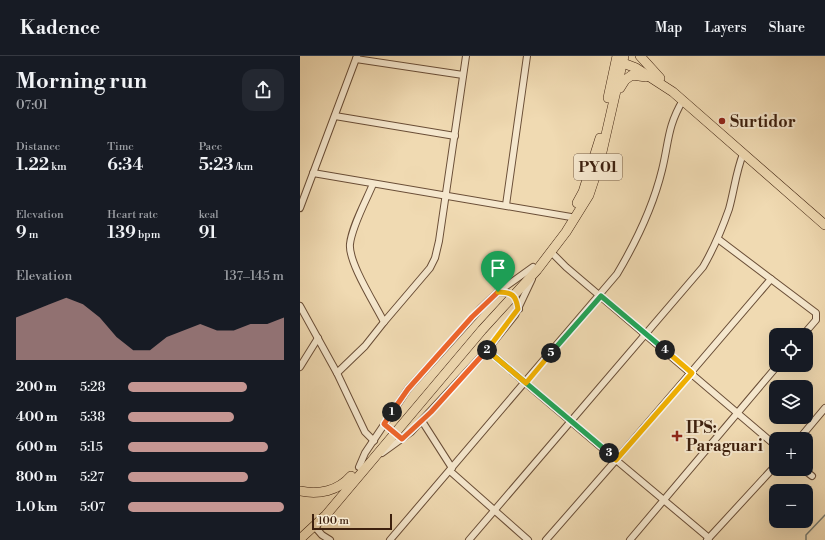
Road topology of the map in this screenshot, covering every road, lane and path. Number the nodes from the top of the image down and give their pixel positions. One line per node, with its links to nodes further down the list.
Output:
1 (466, 56): 6 (street)
2 (527, 56): 17 (street)
3 (640, 56): 8 (highway)
4 (357, 57): 6 (street); 11 (street)
5 (622, 58): 7 (highway); 9 (highway, PY01); 19 (highway, PY01)
6 (464, 75): 12 (street)
7 (654, 79): 8 (highway); 9 (highway)
8 (673, 92): 10 (highway)
9 (613, 100): 22 (highway, PY01)
10 (683, 100): 13 (highway); 27 (street)
11 (335, 116): 12 (street); 14 (street)
12 (455, 136): 16 (street)
13 (743, 154): 20 (highway); 21 (street)
14 (313, 173): 15 (street); 18 (street)
15 (373, 184): 16 (street); 30 (street)
16 (446, 196): 17 (street); 30 (street)
17 (506, 206): 19 (street)
18 (300, 208)
19 (570, 217): 23 (highway, PY01)
20 (825, 225)
21 (718, 239): 24 (street); 32 (street)
22 (551, 252): 23 (highway, PY01); 27 (street)
23 (535, 268): 25 (street); 26 (highway, PY01); 29 (street)
24 (771, 279): 31 (street); 38 (street)
25 (498, 292): 26 (street); 44 (street)
26 (512, 293): 29 (street); 46 (highway, PY01)
27 (601, 296): 32 (street); 39 (street)
28 (300, 306): 33 (street)
29 (518, 309): 34 (street)
30 (384, 322): 37 (street)
31 (808, 328)
32 (646, 334): 38 (street); 43 (street)
33 (318, 338): 35 (street); 37 (street)
34 (487, 350): 39 (street); 42 (street)
35 (300, 367)
36 (772, 372): 41 (street)
37 (337, 373): 48 (street)
38 (692, 373): 41 (street); 49 (street)
39 (526, 383): 43 (street); 51 (street)
40 (825, 408): 45 (street)
41 (738, 412): 47 (street); 54 (street)
42 (422, 421): 46 (street); 51 (street)
43 (571, 421): 49 (street); 55 (street)
44 (384, 424): 46 (street); 48 (street)
45 (805, 432)
46 (396, 434): 50 (highway, PY01); 56 (highway, PY01)
47 (769, 440)
48 (374, 441): 50 (street)
49 (616, 460): 54 (street); 63 (street)
50 (359, 467): 53 (highway, PY01)
51 (451, 469): 55 (street); 60 (street)
52 (769, 473): 58 (street)
53 (300, 491)
54 (664, 500): 58 (street); 64 (street)
55 (494, 511): 61 (street); 62 (street)
56 (314, 527): 57 (highway, PY01); 59 (street)
57 (302, 538)
58 (708, 539)
59 (330, 540)
60 (390, 540)
61 (469, 540)
62 (528, 540)
63 (546, 540)
64 (630, 540)

